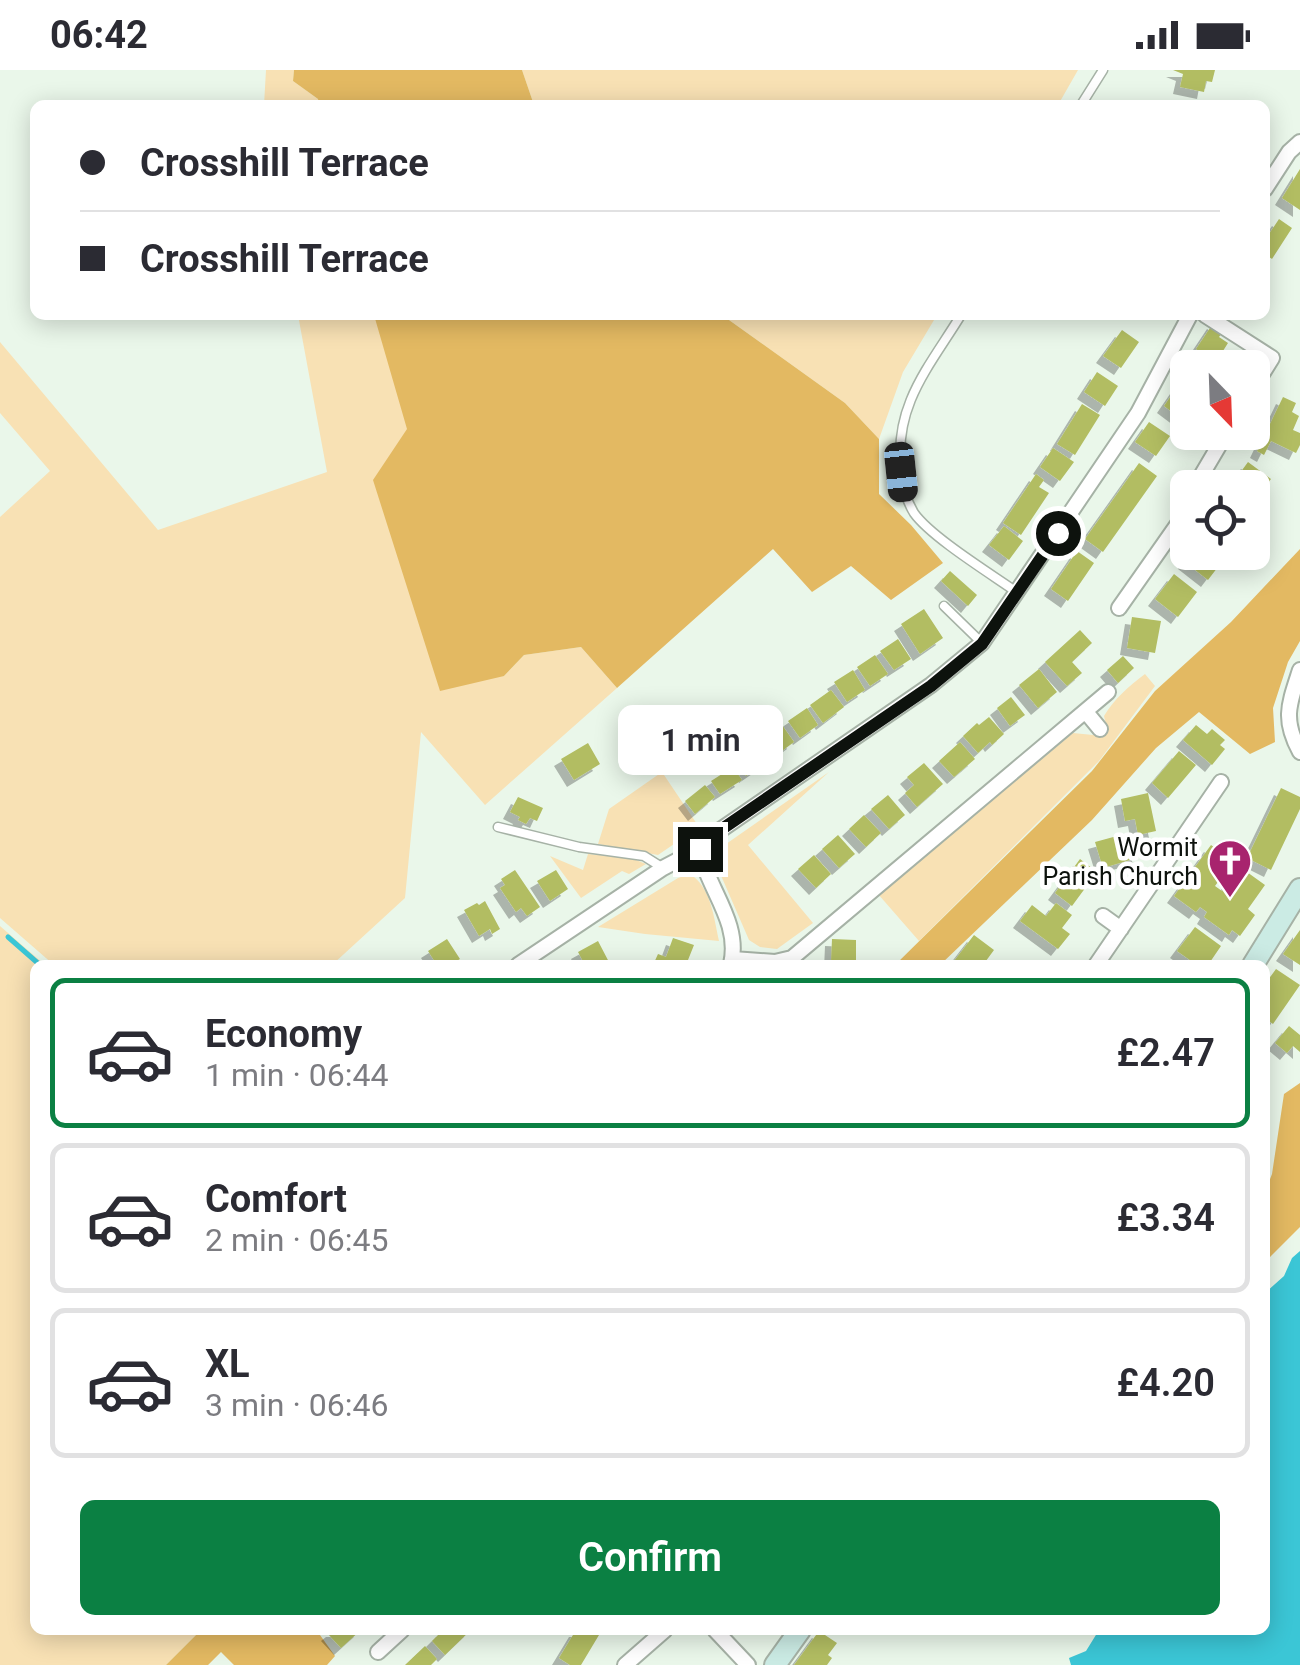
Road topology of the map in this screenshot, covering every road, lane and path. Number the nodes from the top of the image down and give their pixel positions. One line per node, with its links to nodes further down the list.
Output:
1 (1103, 70): 2 (lane)
2 (1083, 100)
3 (1300, 142): 4 (street)
4 (1270, 181)
5 (957, 320): 10 (lane)
6 (1187, 320): 10 (street)
7 (1213, 320): 8 (street)
8 (1260, 350)
9 (1170, 535): 12 (street)
10 (1018, 593): 13 (street)
11 (944, 606): 13 (lane)
12 (1119, 608)
13 (982, 644): 21 (street)
14 (1300, 670): 18 (street)
15 (1108, 692): 16 (street)
16 (1086, 712): 17 (street); 28 (street)
17 (1100, 729)
18 (1300, 752)
19 (1221, 782): 25 (street)
20 (498, 827): 22 (lane)
21 (700, 849): 22 (street); 27 (street)
22 (662, 868): 26 (street)
23 (1300, 888): 30 (main road)
24 (1103, 916): 25 (street)
25 (1121, 928): 29 (street)
26 (525, 960)
27 (732, 960)
28 (784, 960)
29 (1099, 960)
30 (1256, 960)
31 (397, 1635): 35 (street)
32 (659, 1635): 36 (street)
33 (720, 1635): 37 (street)
34 (797, 1635): 38 (main road)
35 (378, 1652)
36 (625, 1665)
37 (748, 1665)
38 (776, 1665)

